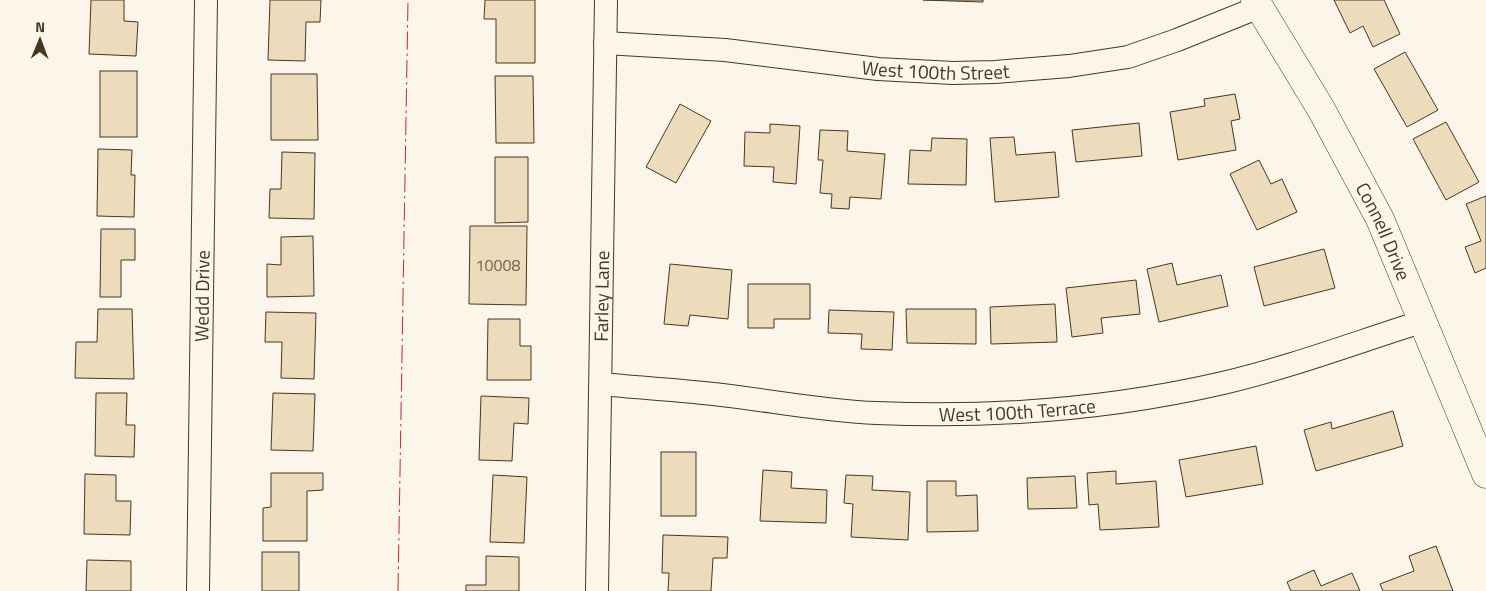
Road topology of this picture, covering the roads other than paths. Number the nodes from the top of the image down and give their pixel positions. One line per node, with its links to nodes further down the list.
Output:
1 (206, 0): 8 (street, Wedd Drive)
2 (606, 0): 4 (street, Farley Lane)
3 (1257, 3): 4 (street, West 100th Street); 5 (street, Connell Drive)
4 (605, 43): 6 (street, Farley Lane)
5 (1424, 321): 6 (street, West 100th Terrace); 7 (street, Connell Drive)
6 (601, 384): 9 (street, Farley Lane)
7 (1486, 474)
8 (198, 591)
9 (597, 591)

